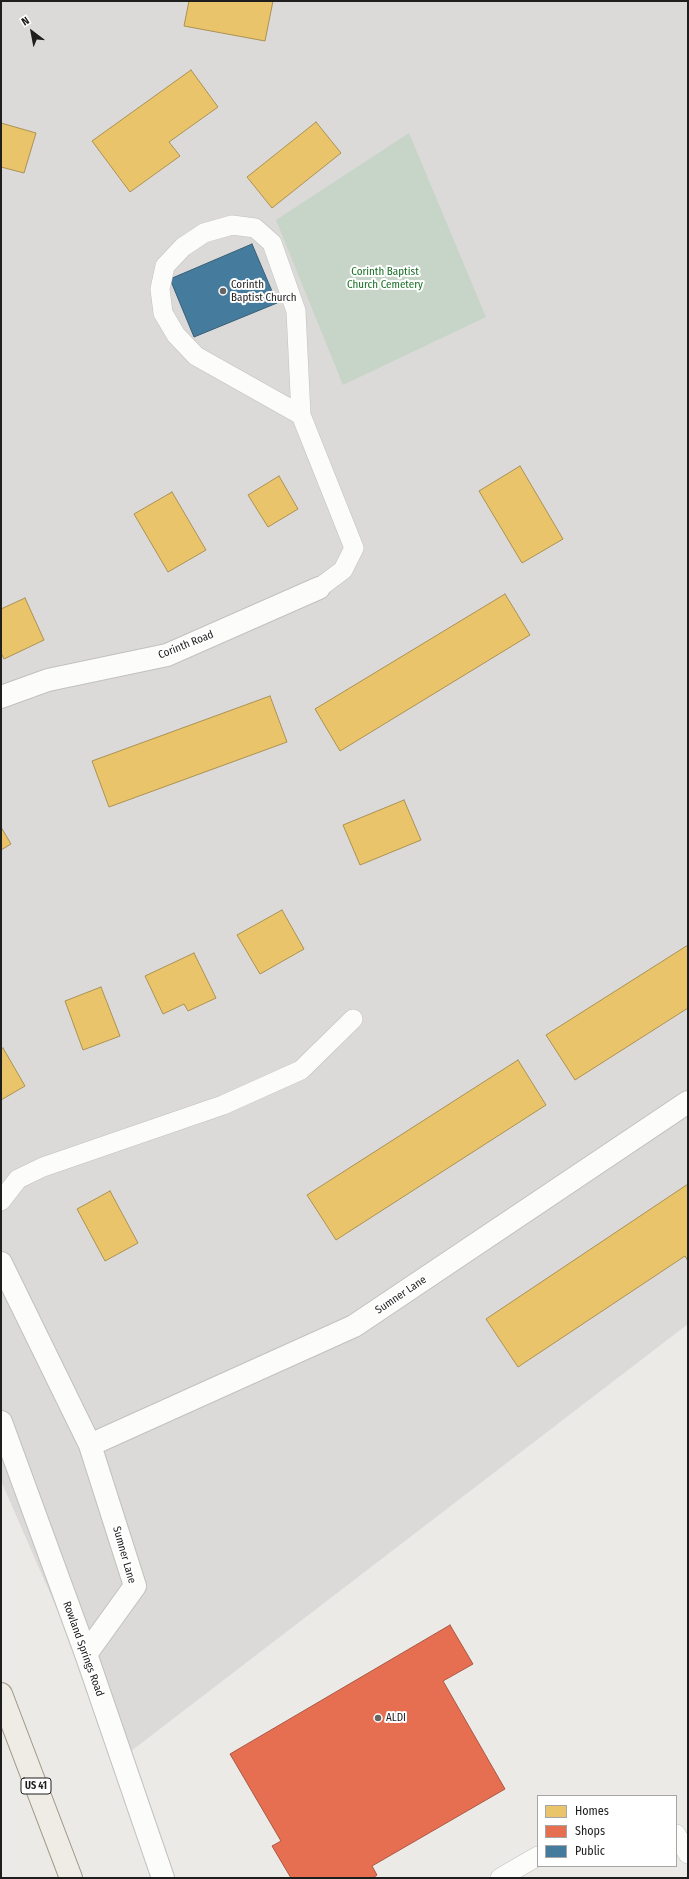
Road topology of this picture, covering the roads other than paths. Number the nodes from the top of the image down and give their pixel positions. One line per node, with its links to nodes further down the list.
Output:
1 (302, 415): 1 (lane); 2 (lane)
2 (319, 588): 3 (street, Corinth Road)
3 (1, 697)
4 (353, 1019): 6 (lane)
5 (688, 1102): 9 (street, Sumner Lane)
6 (1, 1201)
7 (1, 1263): 9 (street, Sumner Lane)
8 (1, 1422): 10 (street, Rowland Springs Road)
9 (90, 1444): 10 (street, Sumner Lane)
10 (86, 1654): 16 (street, Rowland Springs Road)
11 (1, 1694): 15 (main road, US 41)
12 (677, 1836): 13 (lane)
13 (688, 1854)
14 (537, 1857): 17 (lane)
15 (71, 1878)
16 (163, 1878)
17 (500, 1878)

